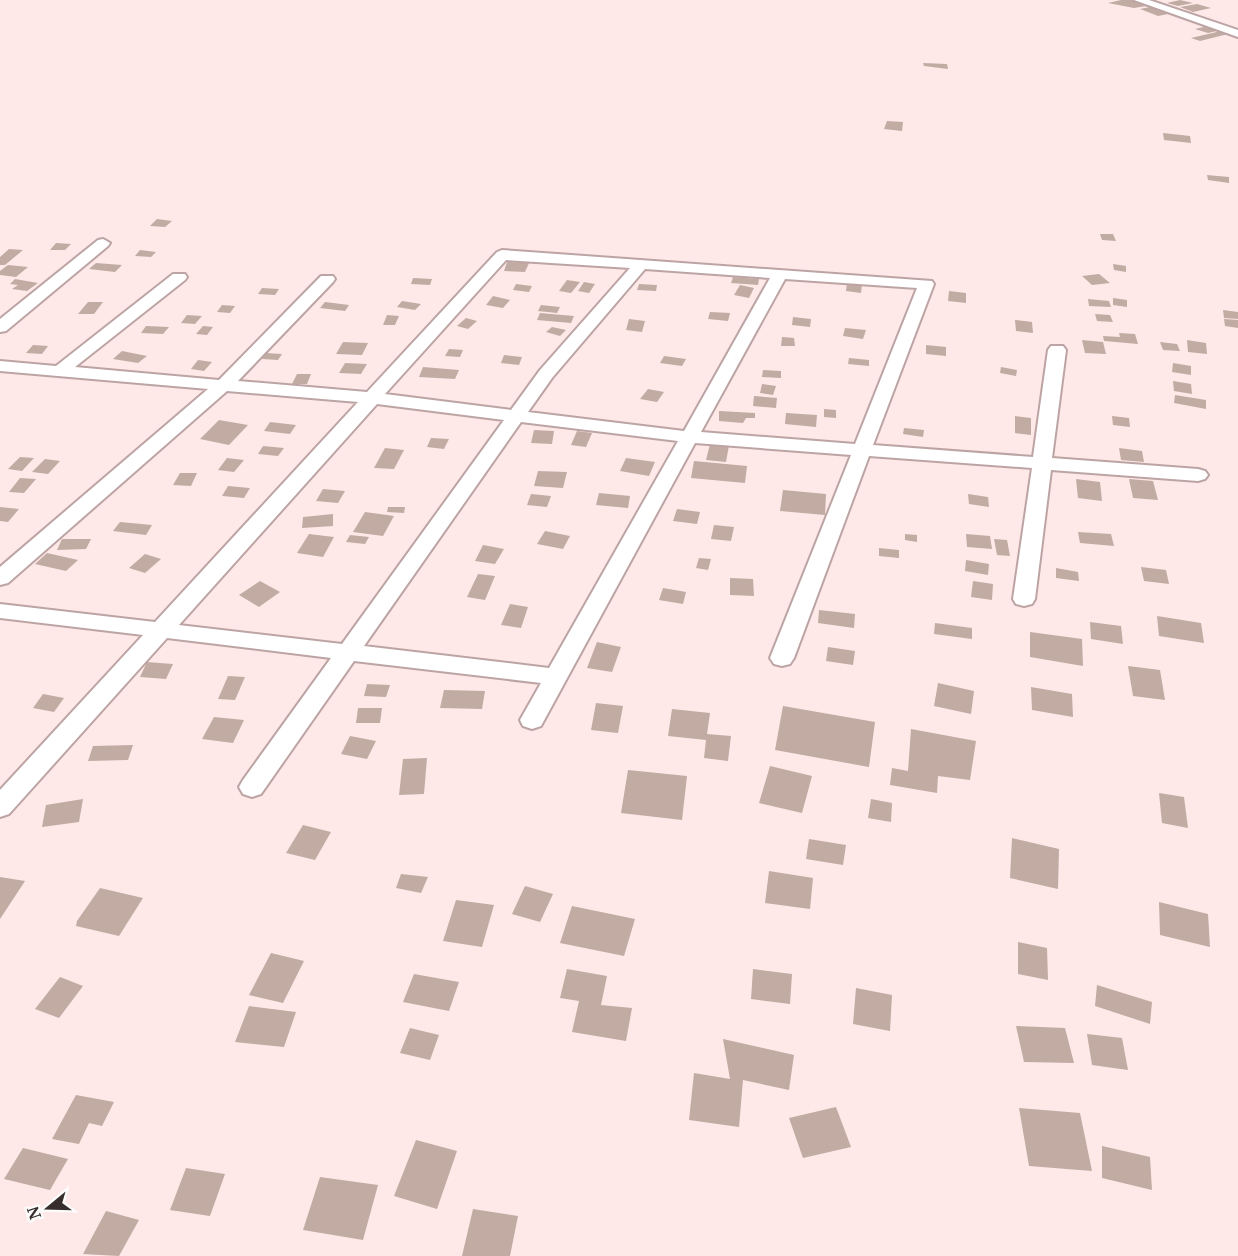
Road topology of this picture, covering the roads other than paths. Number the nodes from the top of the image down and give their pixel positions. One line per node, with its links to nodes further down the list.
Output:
1 (1139, 0): 2 (street)
2 (1238, 34)
3 (103, 243): 8 (street)
4 (641, 265): 5 (street); 13 (street); 14 (street)
5 (780, 274): 15 (street); 16 (street)
6 (179, 277): 11 (street)
7 (327, 279): 12 (street)
8 (0, 327)
9 (1057, 350): 17 (street)
10 (0, 366): 11 (street)
11 (60, 371): 12 (street)
12 (222, 385): 13 (street); 19 (street)
13 (372, 398): 14 (street); 22 (street)
14 (517, 416): 15 (street); 23 (street)
15 (689, 437): 16 (street); 25 (street)
16 (862, 450): 17 (street); 24 (street)
17 (1042, 464): 18 (street); 20 (street)
18 (1198, 475)
19 (0, 578)
20 (1024, 599)
21 (0, 611): 22 (street)
22 (160, 631): 23 (street); 28 (street)
23 (348, 652): 25 (street); 27 (street)
24 (782, 658)
25 (556, 677): 26 (street)
26 (532, 720)
27 (252, 787)
28 (0, 807)

